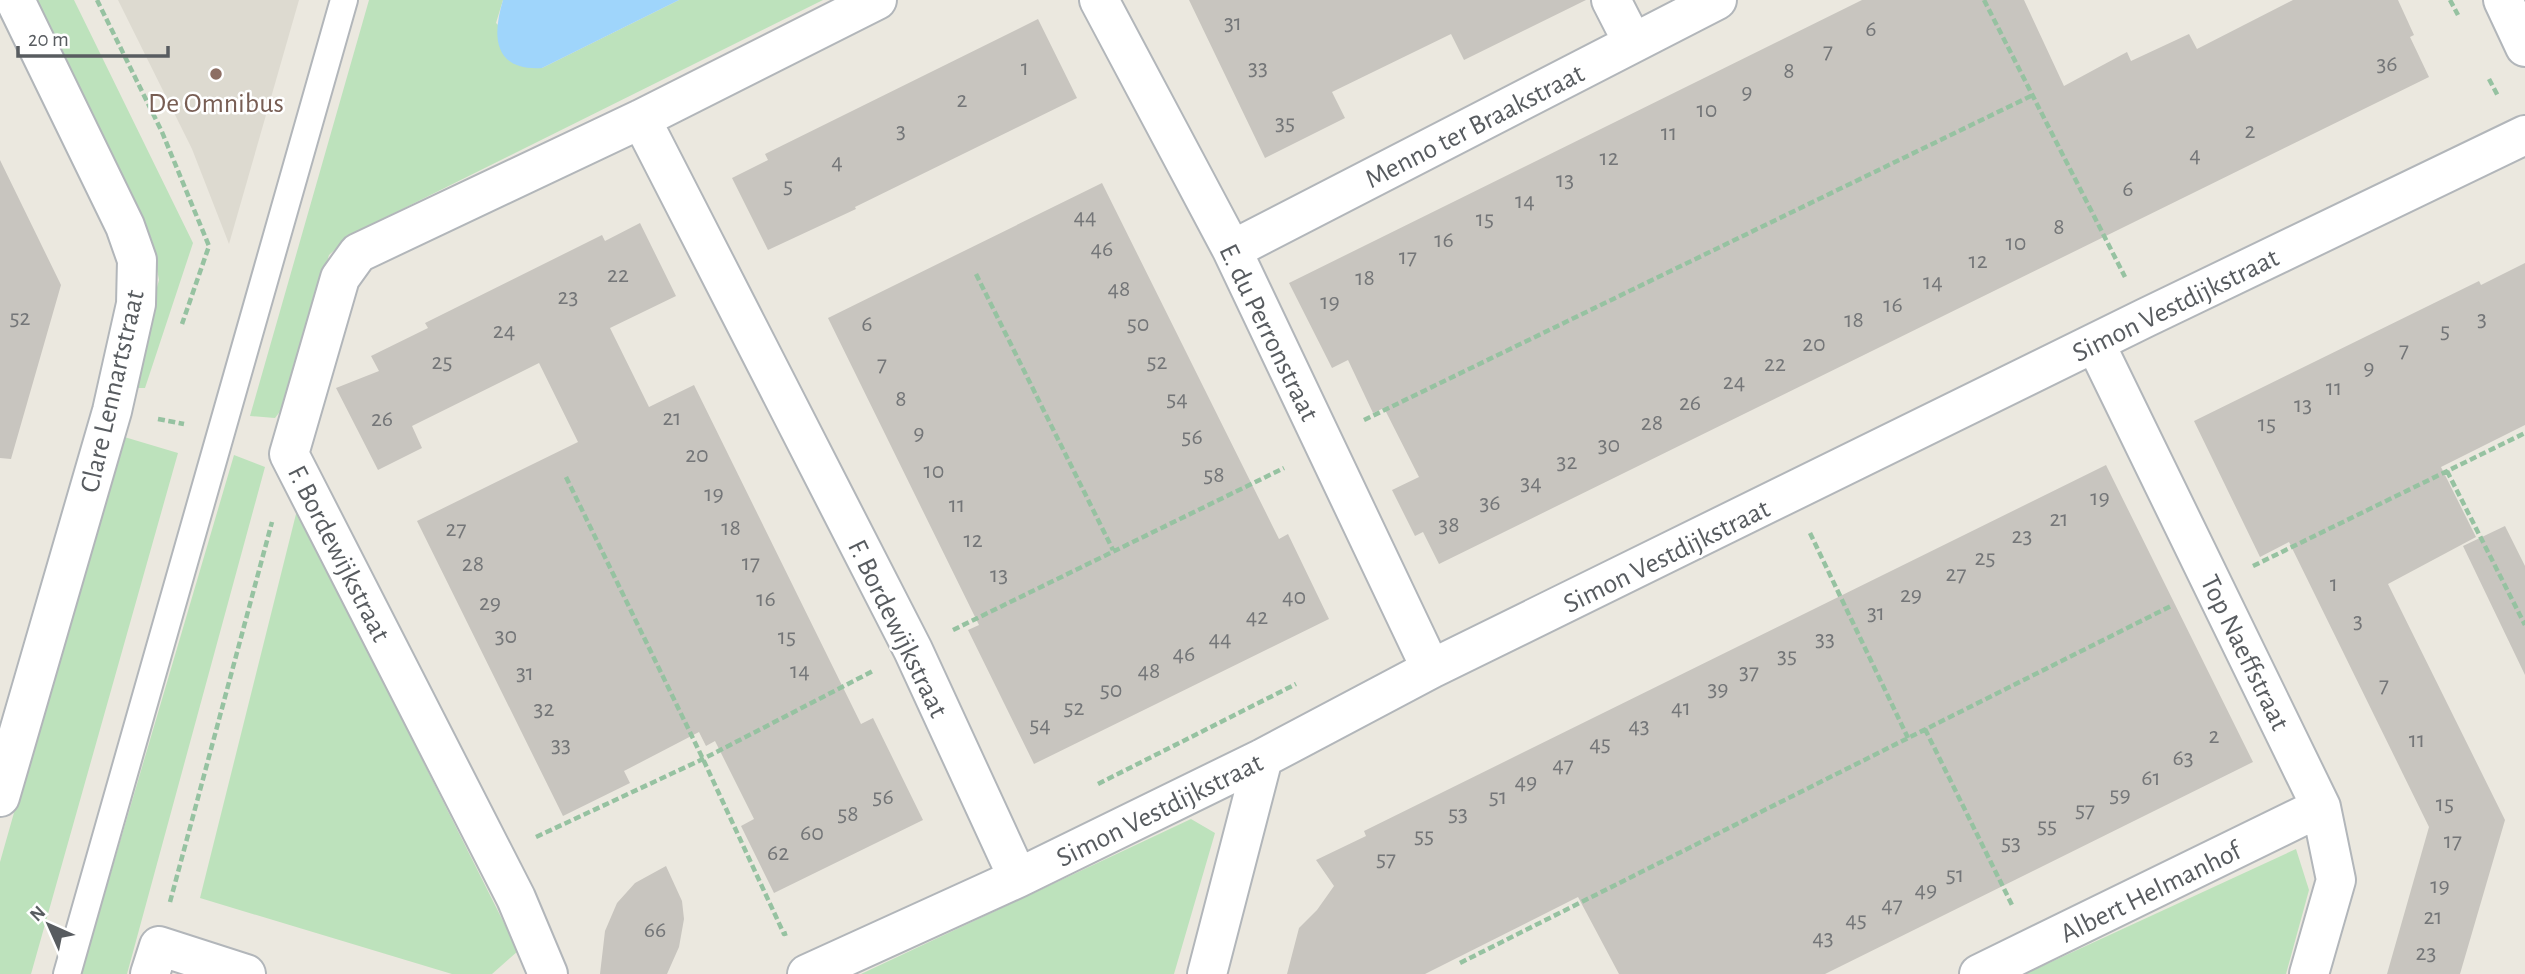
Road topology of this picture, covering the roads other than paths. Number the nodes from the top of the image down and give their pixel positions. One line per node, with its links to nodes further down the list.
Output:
1 (15, 0): 16 (street, Clare Lennartstraat)
2 (344, 0): 20 (lane)
3 (877, 0): 10 (street, F. Bordewijkstraat)
4 (1099, 0): 12 (street, E. du Perronstraat)
5 (1611, 0): 8 (street)
6 (1717, 0): 8 (street, Menno ter Braakstraat)
7 (2503, 0): 9 (street)
8 (1633, 43): 12 (street, Menno ter Braakstraat)
9 (2525, 47)
10 (641, 119): 18 (street, F. Bordewijkstraat); 22 (street, F. Bordewijkstraat)
11 (2525, 135): 13 (street, Simon Vestdijkstraat)
12 (1232, 250): 14 (street, E. du Perronstraat)
13 (2095, 343): 14 (street, Simon Vestdijkstraat); 17 (street, Top Naeffstraat)
14 (1431, 669): 15 (street, Simon Vestdijkstraat)
15 (1264, 758): 18 (street, Simon Vestdijkstraat); 24 (street)
16 (0, 797)
17 (2321, 807): 25 (street, Albert Helmanhof); 26 (street, Top Naeffstraat)
18 (1018, 878): 23 (street, Simon Vestdijkstraat)
19 (155, 960): 21 (street)
20 (66, 974)
21 (246, 974)
22 (548, 974)
23 (807, 974)
24 (1207, 974)
25 (1979, 974)
26 (2309, 974)

